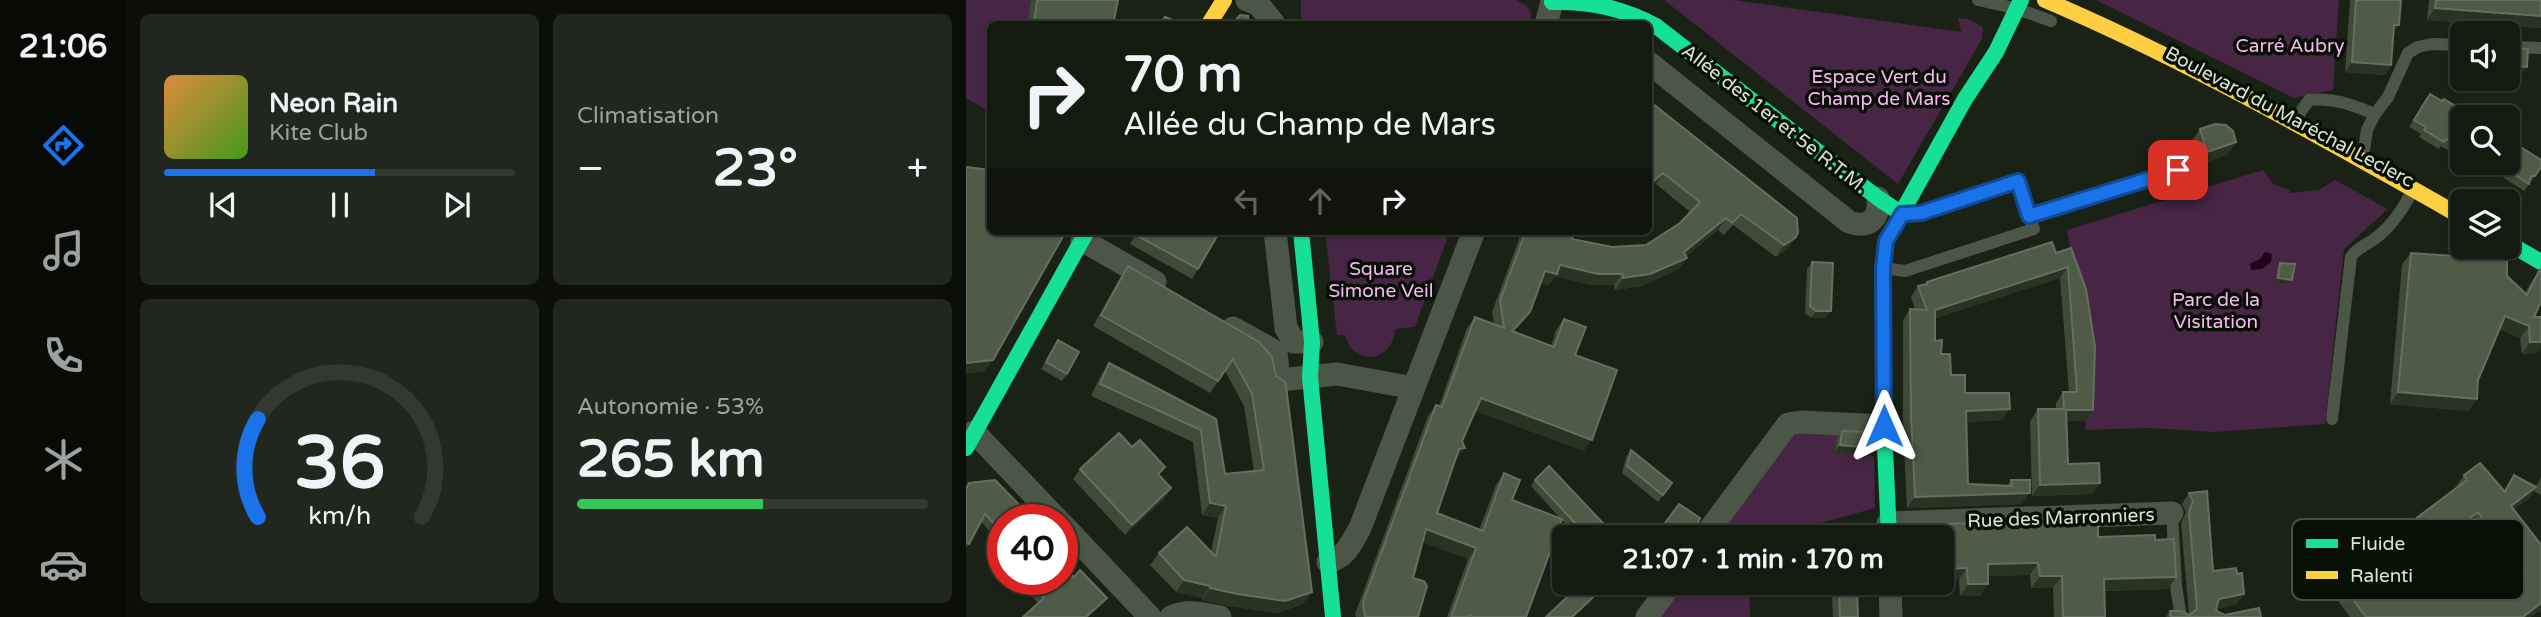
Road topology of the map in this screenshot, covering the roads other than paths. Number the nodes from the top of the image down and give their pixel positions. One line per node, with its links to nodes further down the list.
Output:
1 (1224, 0): 9 (street)
2 (1247, 0): 10 (street)
3 (1279, 0): 11 (street)
4 (1978, 0): 6 (lane)
5 (2045, 0): 19 (street, Boulevard du Maréchal Leclerc)
6 (2020, 5): 13 (lane); 25 (street)
7 (1550, 9): 8 (street, Allée des 1er et 5e R.T.M.)
8 (1635, 19)
9 (1211, 21)
10 (1272, 21)
11 (1281, 21)
12 (1652, 25): 22 (street, Allée des 1er et 5e R.T.M.)
13 (2067, 29)
14 (2450, 45): 18 (lane)
15 (2520, 47): 16 (lane)
16 (2541, 48)
17 (1652, 65): 22 (street, Allée des 1er et 5e R.T.M.)
18 (2375, 114): 19 (lane); 20 (lane)
19 (2294, 121): 20 (street, Boulevard du Maréchal Leclerc)
20 (2363, 161): 23 (street, Boulevard du Maréchal Leclerc)
21 (2178, 170): 26 (lane)
22 (1878, 198): 25 (street, Allée des 1er et 5e R.T.M.)
23 (2412, 202): 24 (street, Boulevard du Maréchal Leclerc); 27 (lane, Boulevard du Maréchal Leclerc); 42 (lane)
24 (2450, 213)
25 (1902, 214): 26 (lane); 35 (street)
26 (2029, 216): 35 (lane)
27 (2450, 224)
28 (1275, 235): 39 (street)
29 (1301, 235): 39 (street)
30 (1472, 235): 41 (street)
31 (1085, 236): 37 (street); 44 (street)
32 (2520, 250): 34 (street)
33 (2516, 259): 36 (lane)
34 (2541, 262)
35 (1883, 268): 43 (street)
36 (2541, 272)
37 (1168, 290)
38 (1216, 318): 40 (street)
39 (1312, 342): 40 (street)
40 (1310, 377): 41 (street); 51 (street)
41 (1414, 388): 51 (street)
42 (2332, 419)
43 (1884, 426): 47 (street); 48 (street)
44 (969, 434): 45 (street)
45 (1041, 504)
46 (2172, 513): 49 (street, Rue des Marronniers); 60 (lane, Rue des Marronniers)
47 (1713, 525)
48 (1888, 525)
49 (1954, 526)
50 (1078, 541): 54 (street)
51 (1328, 562): 57 (street)
52 (1663, 595): 58 (street)
53 (1890, 595): 59 (street)
54 (1150, 617)
55 (1171, 617): 56 (street)
56 (1220, 617)
57 (1333, 617)
58 (1647, 617)
59 (1891, 617)
60 (2181, 617)

